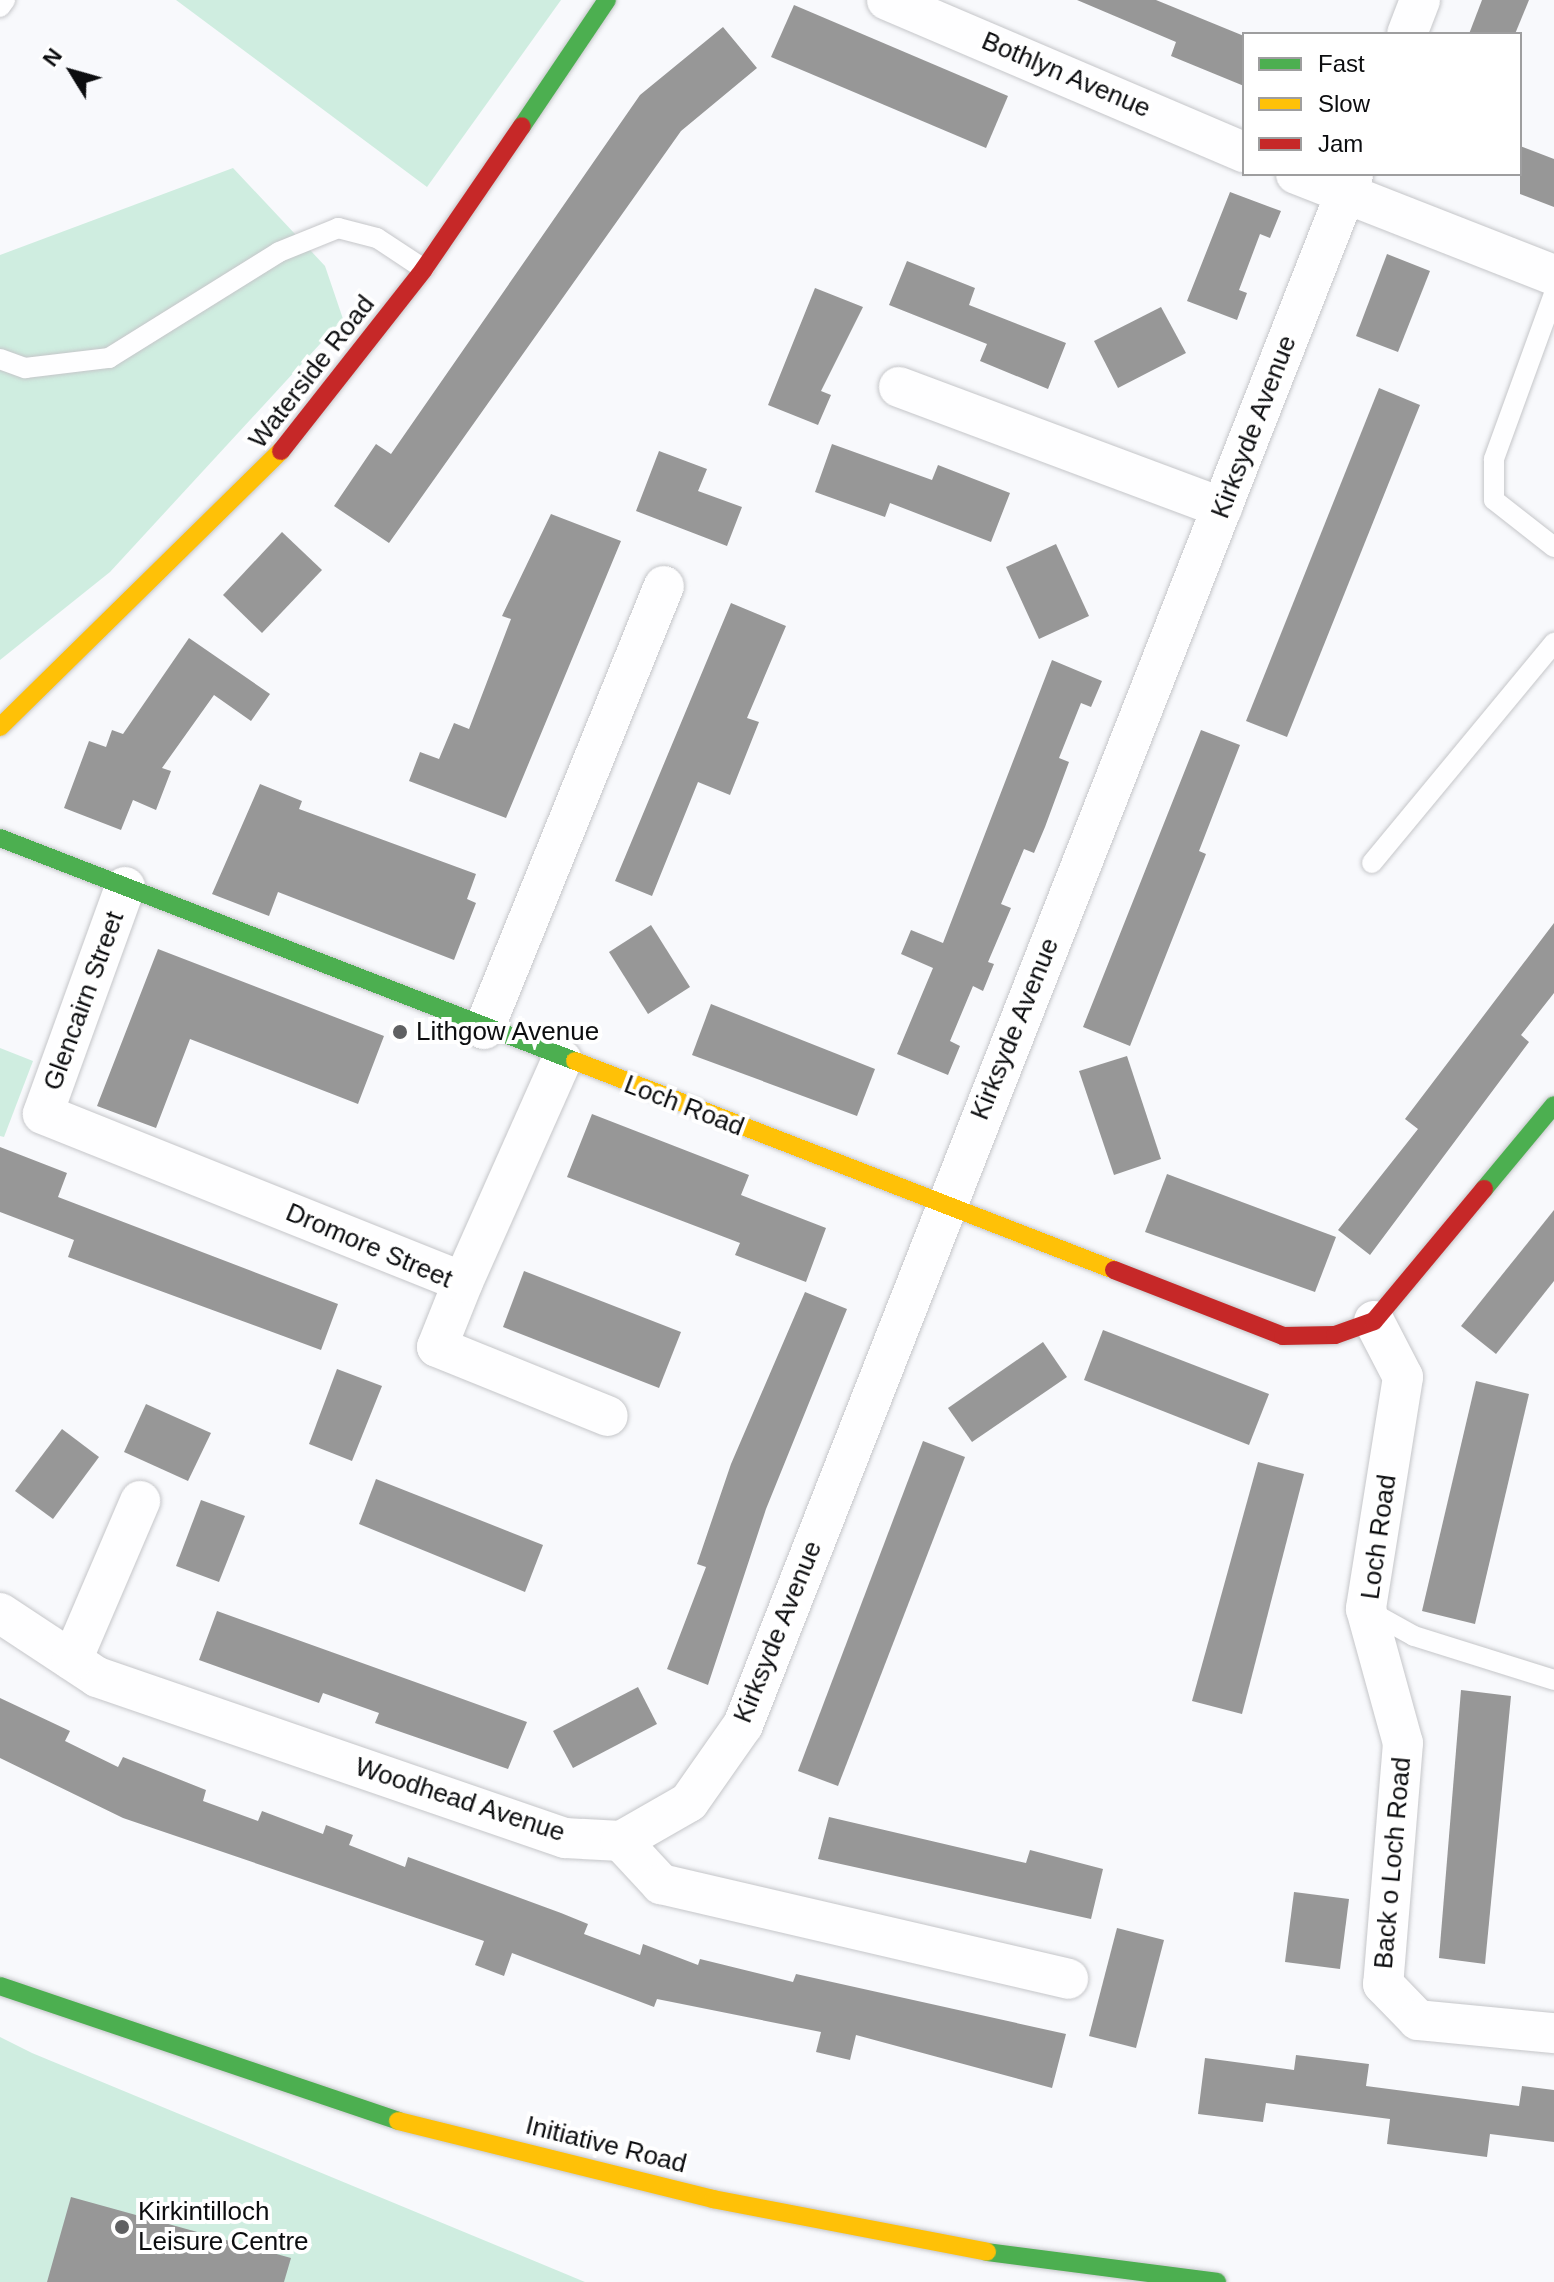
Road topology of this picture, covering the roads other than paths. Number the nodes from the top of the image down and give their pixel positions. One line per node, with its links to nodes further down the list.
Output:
1 (5, 0): 5 (lane)
2 (607, 0): 10 (main road, Waterside Road)
3 (887, 0): 7 (street, Bothlyn Avenue)
4 (1420, 0): 6 (street)
5 (0, 7)
6 (1408, 32)
7 (1242, 151)
8 (1306, 176): 9 (street)
9 (1349, 185): 11 (street); 15 (street, Kirksyde Avenue)
10 (424, 269): 13 (lane); 19 (main road, Waterside Road)
11 (1554, 275)
12 (1554, 294): 16 (lane)
13 (0, 359)
14 (899, 387): 15 (street)
15 (1222, 508): 27 (street, Kirksyde Avenue)
16 (1554, 547)
17 (664, 586): 23 (street)
18 (1554, 643): 21 (lane)
19 (0, 727)
20 (0, 838): 22 (main road, Loch Road)
21 (1372, 863)
22 (125, 887): 23 (main road, Loch Road); 26 (street, Glencairn Street)
23 (484, 1029): 24 (main road, Loch Road)
24 (562, 1060): 27 (main road, Loch Road); 28 (street)
25 (1554, 1105): 29 (main road)
26 (43, 1114): 28 (street, Dromore Street)
27 (943, 1204): 29 (main road, Loch Road); 36 (street, Kirksyde Avenue)
28 (463, 1282): 30 (street, Dromore Street)
29 (1374, 1321): 32 (street, Loch Road)
30 (608, 1416)
31 (140, 1501): 34 (street)
32 (1366, 1609): 35 (lane, Loch Road); 39 (street, Back o Loch Road)
33 (0, 1613): 34 (street, Woodhead Avenue)
34 (72, 1660): 36 (street, Woodhead Avenue)
35 (1554, 1680)
36 (621, 1841): 37 (street)
37 (1068, 1979)
38 (0, 1986): 40 (main road, Initiative Road)
39 (1554, 2033)
40 (1217, 2282)

